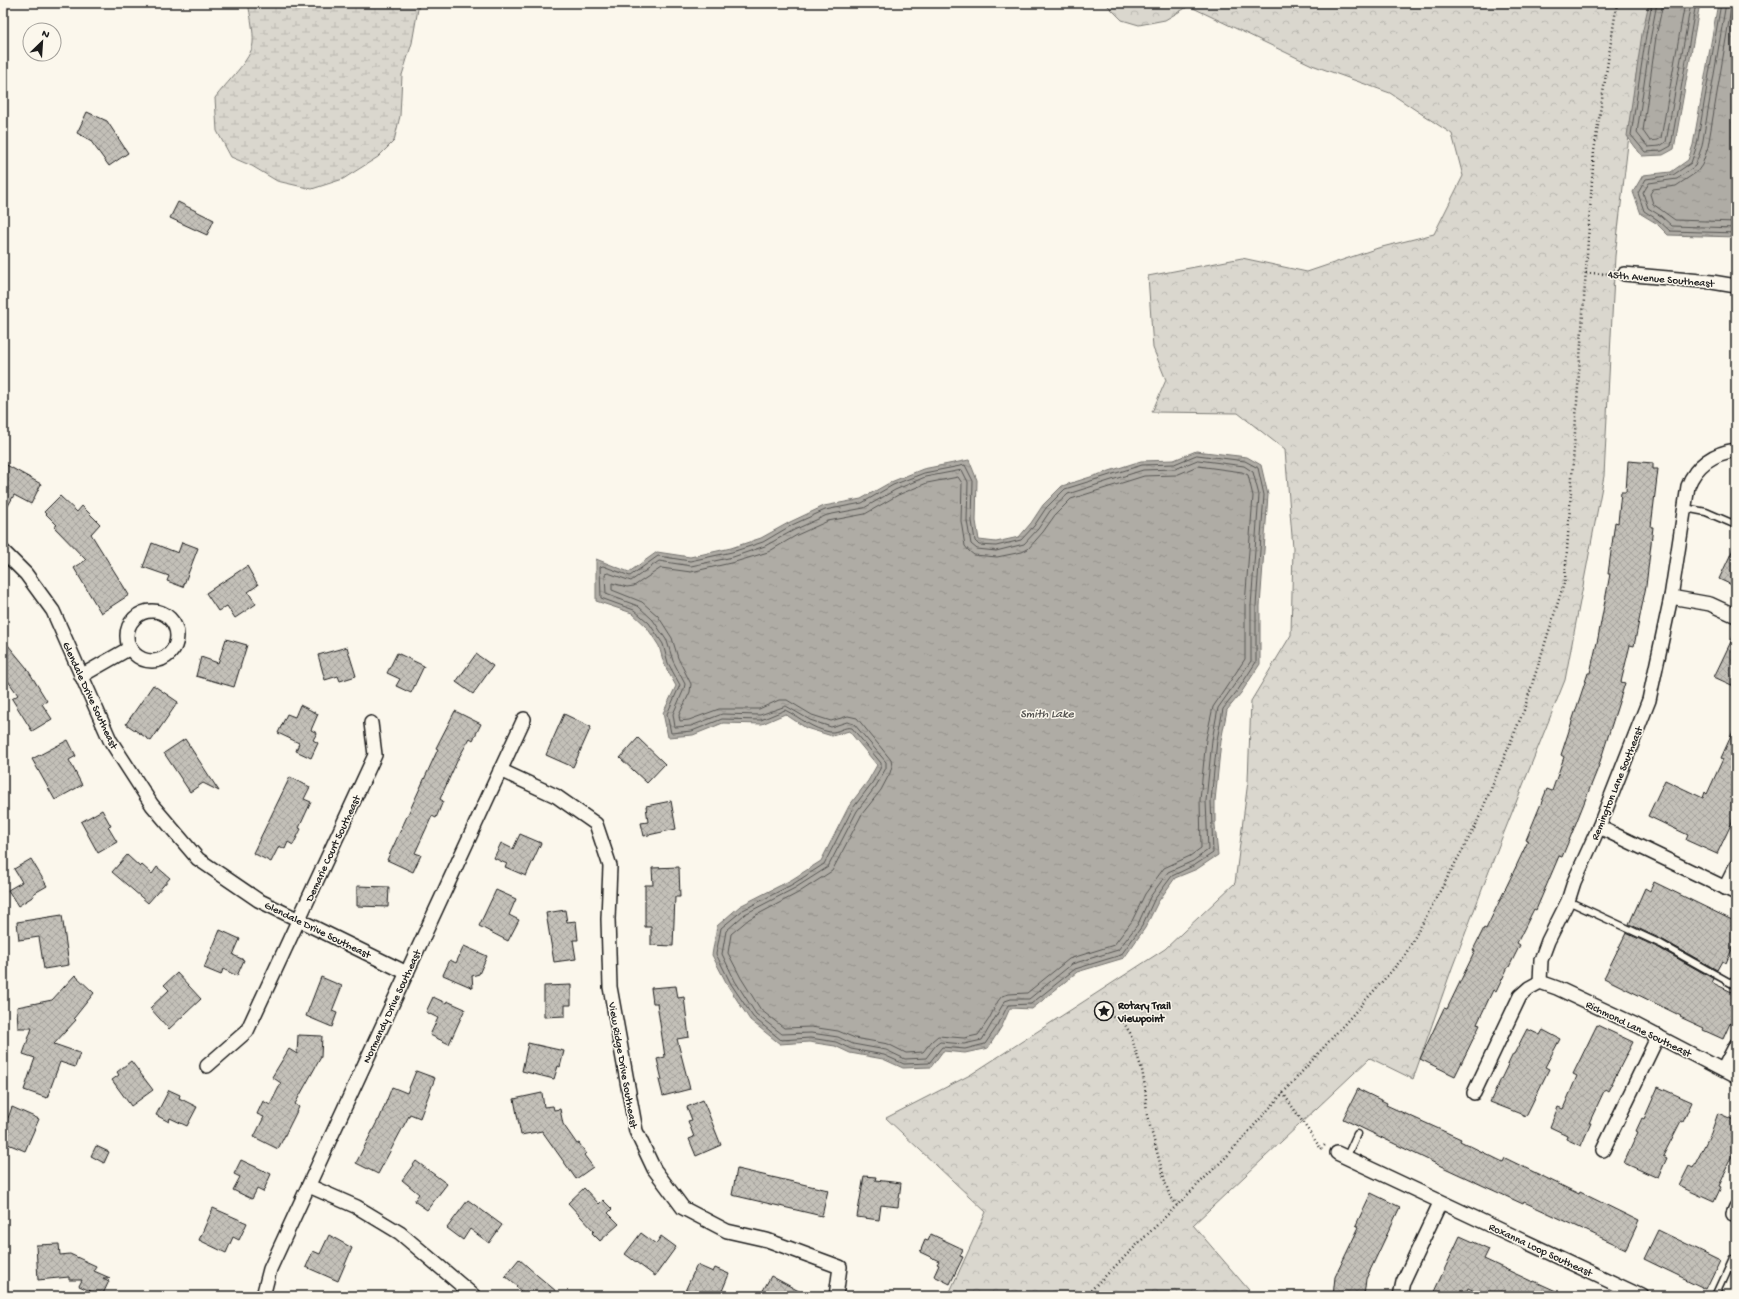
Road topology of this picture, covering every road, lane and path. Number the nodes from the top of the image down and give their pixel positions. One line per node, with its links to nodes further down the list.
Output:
1 (1617, 3): 2 (path)
2 (1586, 274): 3 (path, 45th Avenue Southeast); 30 (path)
3 (1624, 274): 4 (street, 45th Avenue Southeast)
4 (1736, 286)
5 (1736, 450): 6 (street, Remington Lane Southeast)
6 (1685, 508): 7 (lane); 9 (street, Remington Lane Southeast)
7 (1736, 525)
8 (3, 551): 12 (street, Glendale Drive Southeast)
9 (1671, 597): 10 (street); 16 (street, Remington Lane Southeast)
10 (1736, 616)
11 (130, 648): 12 (street)
12 (82, 676): 20 (street, Glendale Drive Southeast)
13 (524, 718): 15 (street, Normandy Drive Southeast)
14 (371, 723): 20 (street, Demarie Court Southeast)
15 (500, 770): 21 (street, Normandy Drive Southeast); 42 (street, View Ridge Drive Southeast)
16 (1599, 827): 18 (street); 19 (street, Remington Lane Southeast)
17 (1736, 866): 18 (street)
18 (1731, 890)
19 (1568, 901): 22 (street, Remington Lane Southeast); 23 (lane)
20 (299, 920): 21 (street, Glendale Drive Southeast); 27 (street, Demarie Court Southeast)
21 (406, 973): 36 (street, Normandy Drive Southeast)
22 (1540, 982): 25 (street, Richmond Lane Southeast); 31 (street)
23 (1736, 986)
24 (1109, 1015): 38 (path)
25 (1658, 1036): 28 (street, Richmond Lane Southeast); 34 (street)
26 (1736, 1045): 28 (street)
27 (207, 1066)
28 (1723, 1070): 29 (street, Richmond Lane Southeast)
29 (1736, 1077)
30 (1283, 1093): 33 (path); 38 (path)
31 (1474, 1093)
32 (1357, 1134): 35 (lane)
33 (1320, 1149)
34 (1603, 1150)
35 (1342, 1155): 37 (street, Roxanna Loop Southeast)
36 (309, 1186): 40 (street, Normandy Drive Southeast); 41 (street)
37 (1440, 1203): 44 (street); 45 (street, Roxanna Loop Southeast)
38 (1177, 1205): 43 (path)
39 (1733, 1259): 46 (lane)
40 (263, 1296)
41 (474, 1296)
42 (836, 1296)
43 (1085, 1296)
44 (1400, 1296)
45 (1641, 1296)
46 (1716, 1296)

